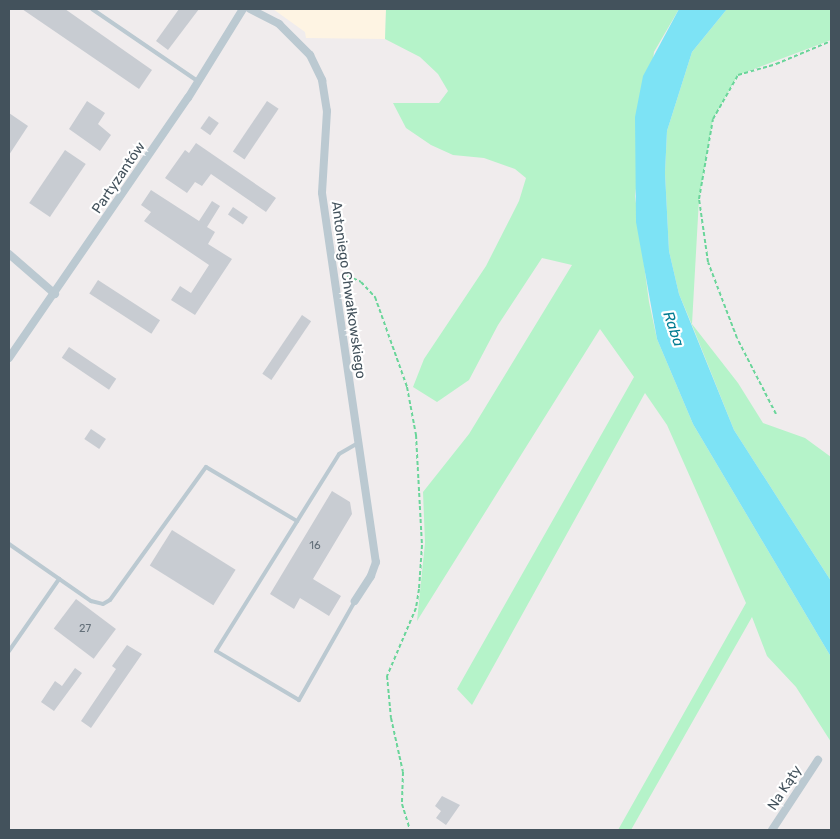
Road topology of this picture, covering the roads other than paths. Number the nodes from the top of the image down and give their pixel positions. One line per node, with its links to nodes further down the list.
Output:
1 (243, 9): 4 (street, Partyzantów)
2 (250, 9): 8 (street, Antoniego Chwałkowskiego)
3 (95, 10): 4 (lane)
4 (199, 82): 6 (street, Partyzantów)
5 (9, 254): 6 (street)
6 (55, 294): 7 (street, Partyzantów)
7 (9, 358)
8 (358, 443): 9 (lane); 12 (street, Antoniego Chwałkowskiego)
9 (297, 521): 11 (lane); 12 (lane)
10 (9, 544): 11 (lane)
11 (59, 579): 13 (lane)
12 (355, 601)
13 (9, 651)
14 (818, 760): 15 (street, Na Kąty)
15 (772, 830)

